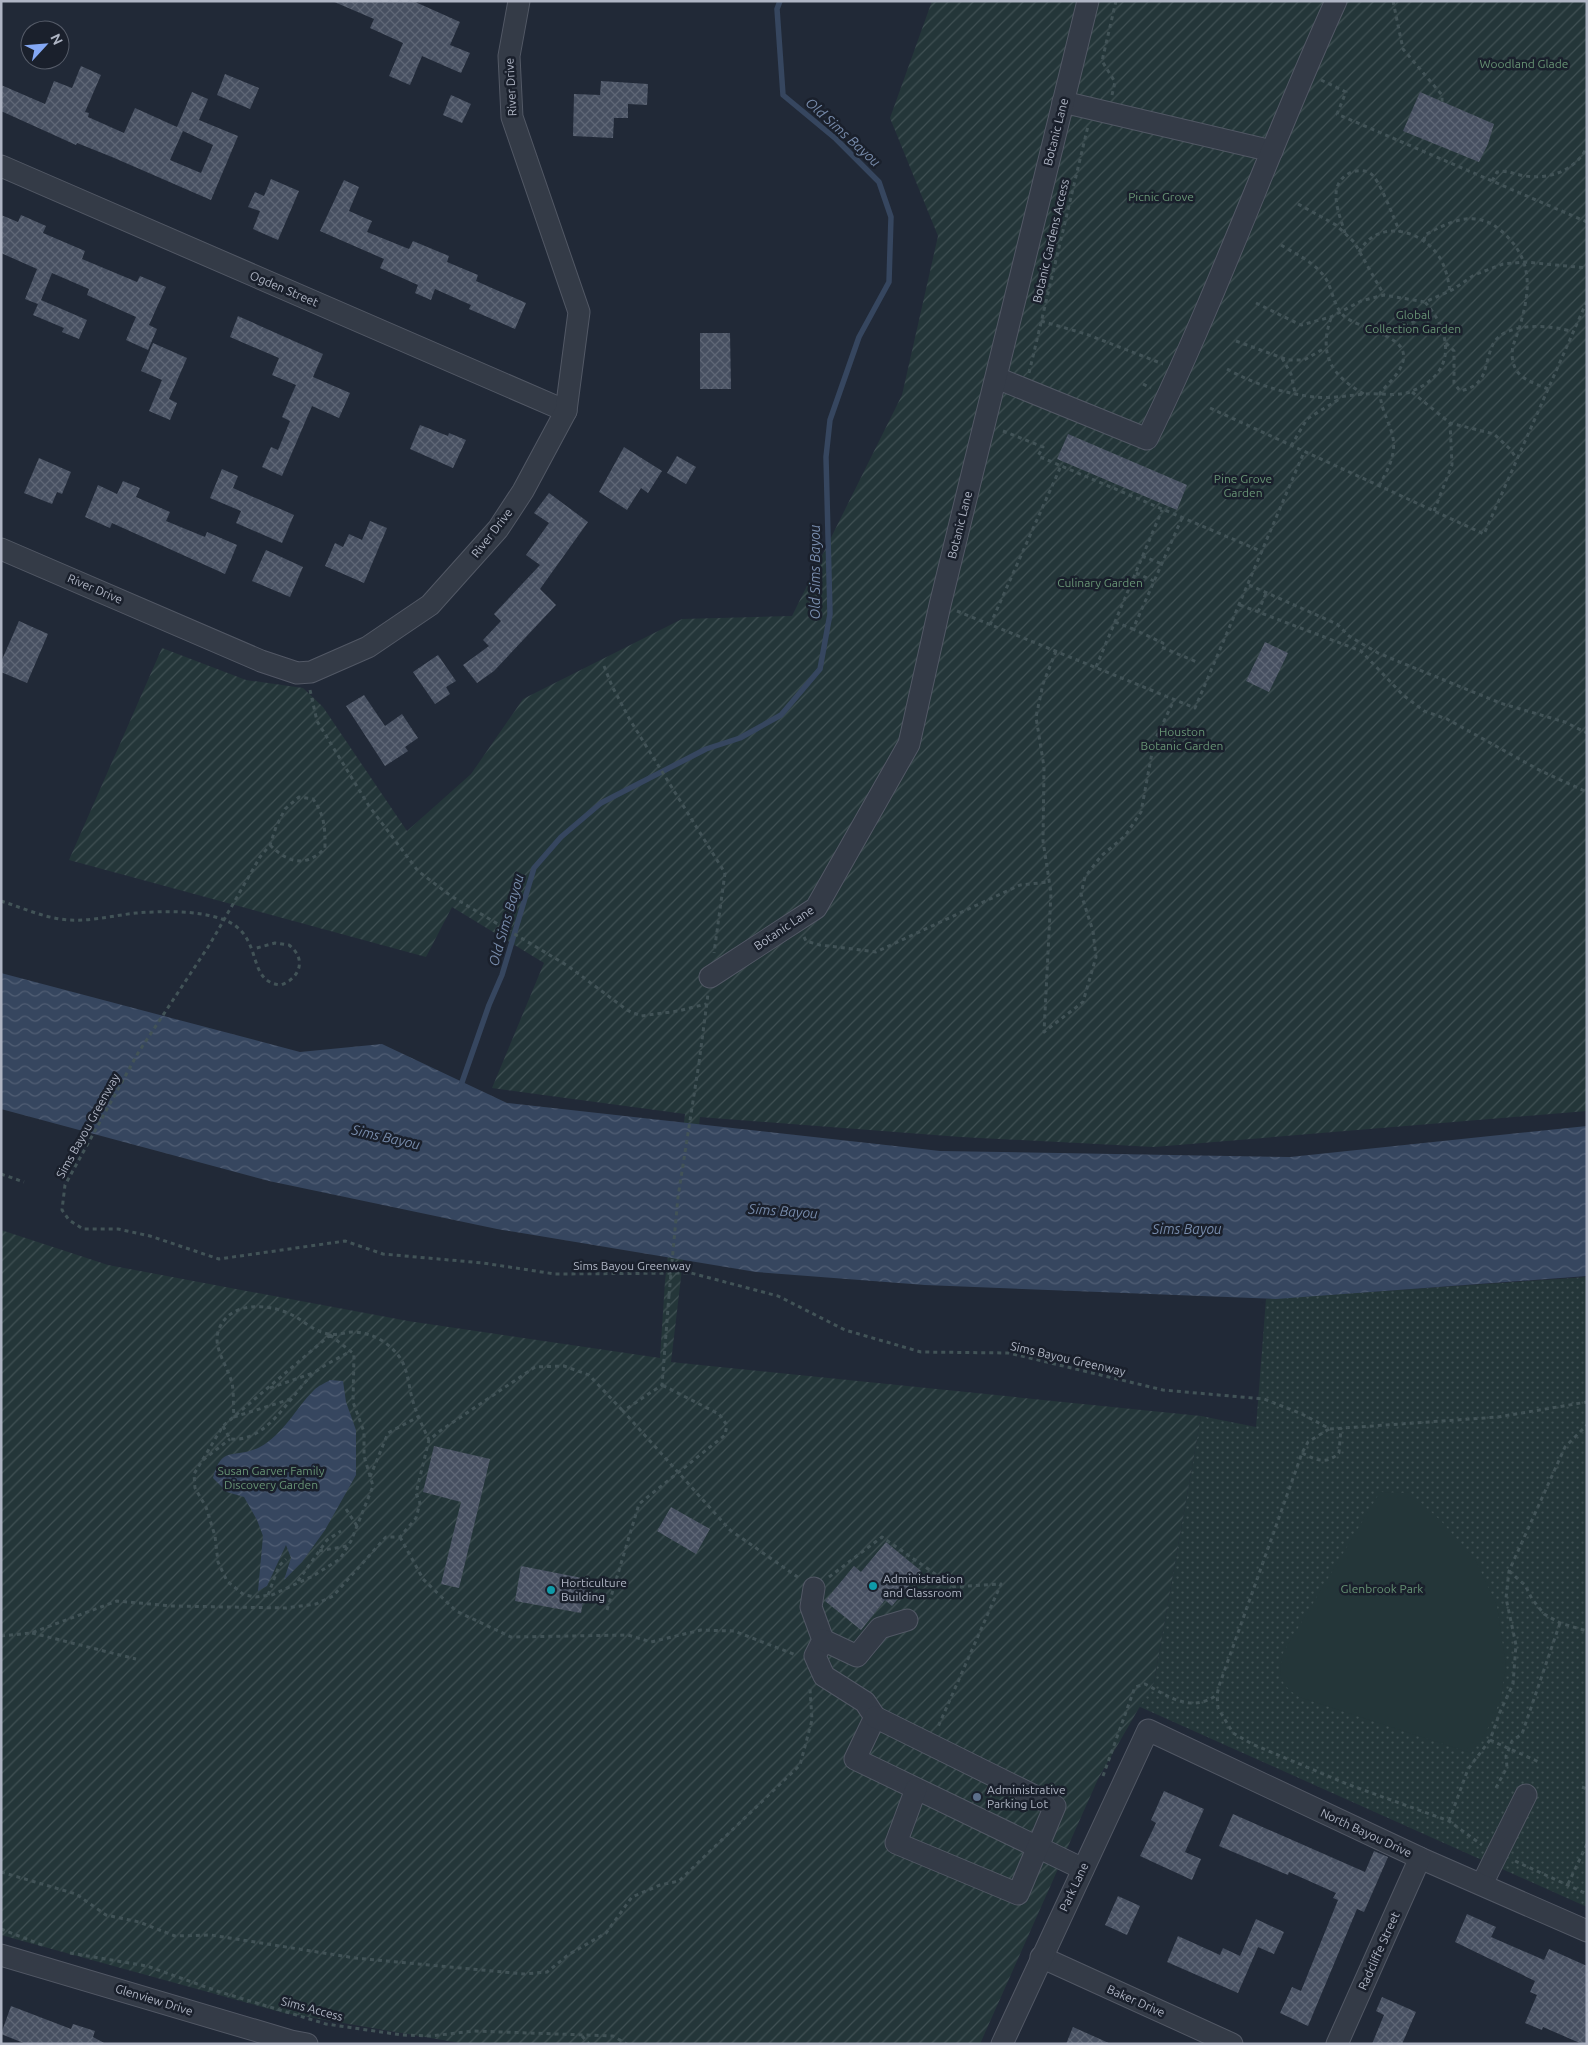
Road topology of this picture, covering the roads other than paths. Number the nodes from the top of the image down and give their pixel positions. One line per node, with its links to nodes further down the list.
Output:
1 (519, 1): 8 (street, River Drive)
2 (1088, 1): 4 (street, Botanic Lane)
3 (1336, 1): 5 (street)
4 (1063, 102): 5 (street); 7 (street, Botanic Lane)
5 (1272, 151): 7 (street)
6 (1, 166): 8 (street, Ogden Street)
7 (997, 378): 10 (street, Botanic Lane)
8 (566, 411): 9 (street, River Drive)
9 (1, 550)
10 (710, 977)
11 (814, 1588): 13 (street)
12 (908, 1620): 13 (street)
13 (823, 1640): 14 (street)
14 (875, 1717): 16 (street); 18 (street)
15 (1148, 1730): 19 (street, North Bayou Drive); 20 (street, Park Lane)
16 (916, 1789): 18 (street); 18 (street)
17 (1526, 1795): 21 (street)
18 (1037, 1847): 20 (street)
19 (1420, 1858): 21 (street, North Bayou Drive); 28 (street, Radcliffe Street)
20 (1083, 1869): 24 (street, Park Lane)
21 (1482, 1884): 22 (street, North Bayou Drive)
22 (1587, 1931)
23 (1, 1955): 25 (street, Glenview Drive)
24 (1041, 1957): 26 (street, Park Lane); 27 (street, Baker Drive)
25 (307, 2044)
26 (1002, 2044)
27 (1232, 2044)
28 (1337, 2044)

